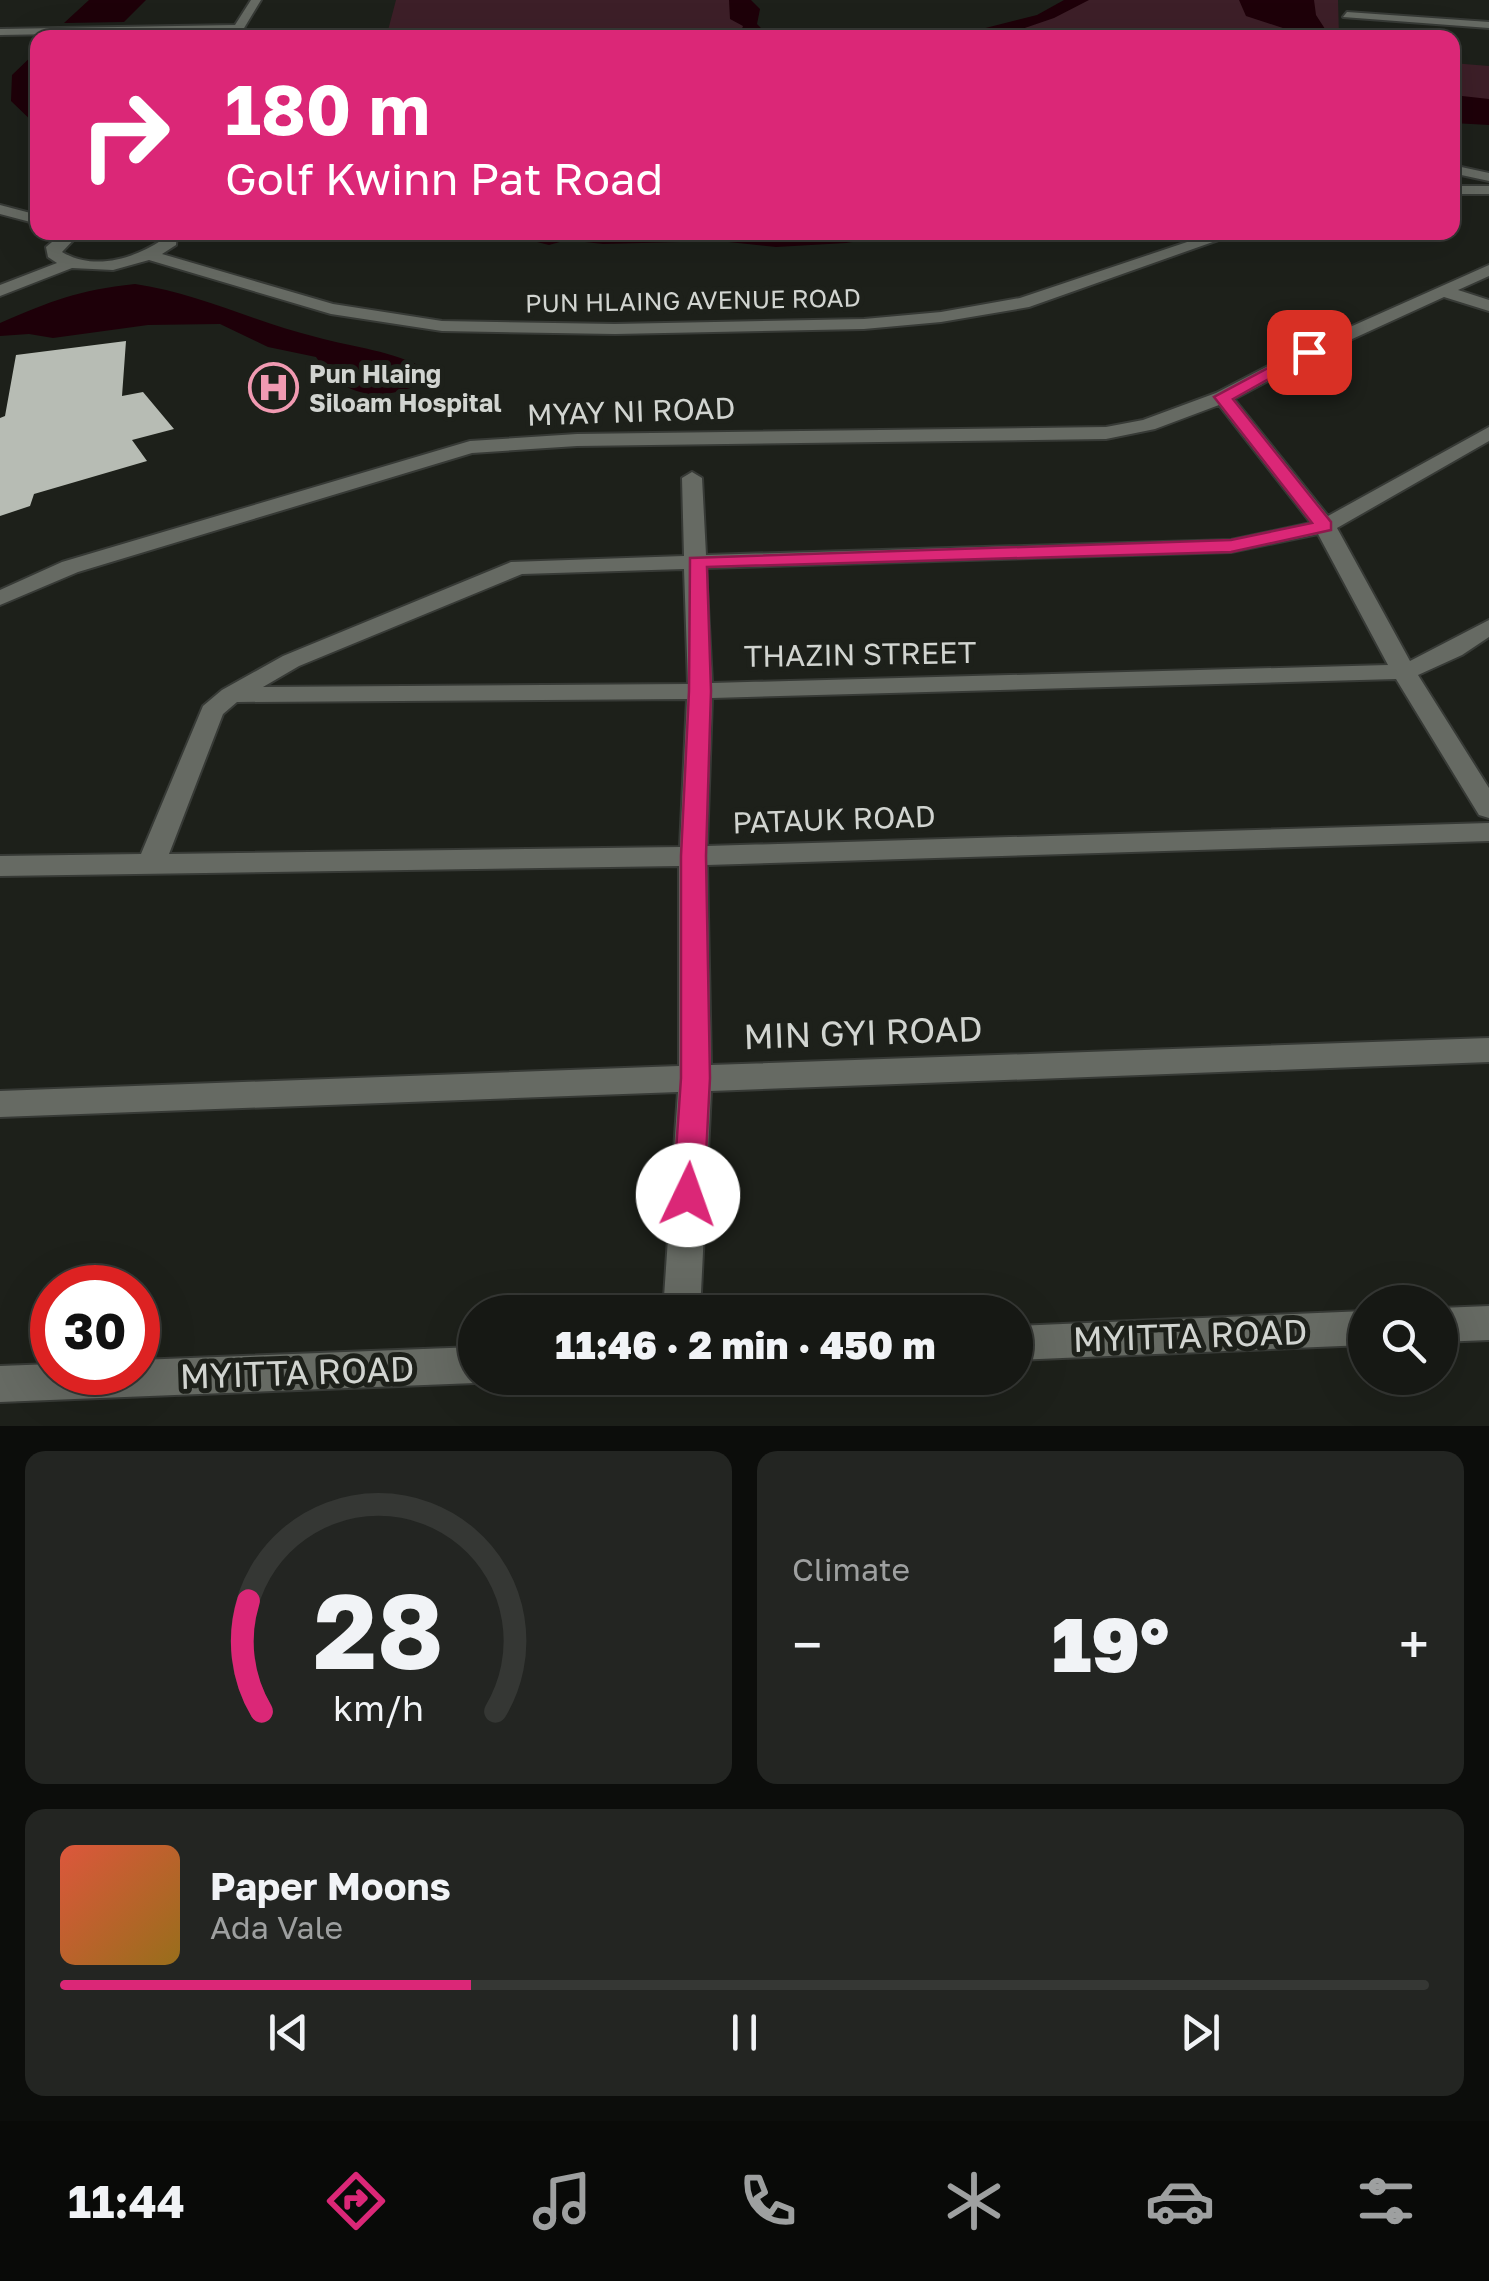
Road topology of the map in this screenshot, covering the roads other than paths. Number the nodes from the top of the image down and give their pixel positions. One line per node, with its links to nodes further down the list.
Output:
1 (256, 0): 4 (street)
2 (1346, 0): 3 (street)
3 (1489, 25)
4 (235, 30)
5 (0, 32): 6 (street)
6 (30, 32)
7 (1460, 171): 8 (street)
8 (1489, 177)
9 (1460, 190): 10 (street)
10 (1489, 190)
11 (0, 209): 12 (street)
12 (30, 218)
13 (63, 240): 17 (street)
14 (170, 240): 16 (street)
15 (1210, 240): 16 (street, PUN HLAING AVENUE ROAD)
16 (149, 256): 17 (street)
17 (65, 261): 19 (street); 21 (street)
18 (1489, 270): 20 (street, MYAY NI ROAD)
19 (0, 283)
20 (1443, 291): 22 (street); 23 (street, MYAY NI ROAD)
21 (0, 292)
22 (1489, 306)
23 (1222, 397): 26 (street); 28 (street, MYAY NI ROAD)
24 (1489, 433): 26 (street)
25 (692, 478): 27 (street)
26 (1324, 526): 27 (street); 30 (street)
27 (697, 562): 31 (street); 32 (street)
28 (0, 598)
29 (1489, 627): 30 (street, THAZIN STREET)
30 (1404, 672): 31 (street, THAZIN STREET); 33 (street)
31 (700, 691): 32 (street, THAZIN STREET); 35 (street)
32 (230, 695): 36 (street)
33 (1489, 809)
34 (1489, 832): 35 (street, PATAUK ROAD)
35 (693, 856): 36 (street, PATAUK ROAD); 39 (street)
36 (151, 864): 37 (street, PATAUK ROAD)
37 (0, 866)
38 (1489, 1050): 39 (street, MIN GYI ROAD)
39 (695, 1078): 40 (street, MIN GYI ROAD); 41 (street)
40 (0, 1104)
41 (683, 1295)
42 (1489, 1323): 43 (street)
43 (1458, 1324)
44 (1348, 1329): 45 (street, MYITTA ROAD)
45 (1033, 1341)
46 (458, 1365): 47 (street, MYITTA ROAD)
47 (0, 1384)

